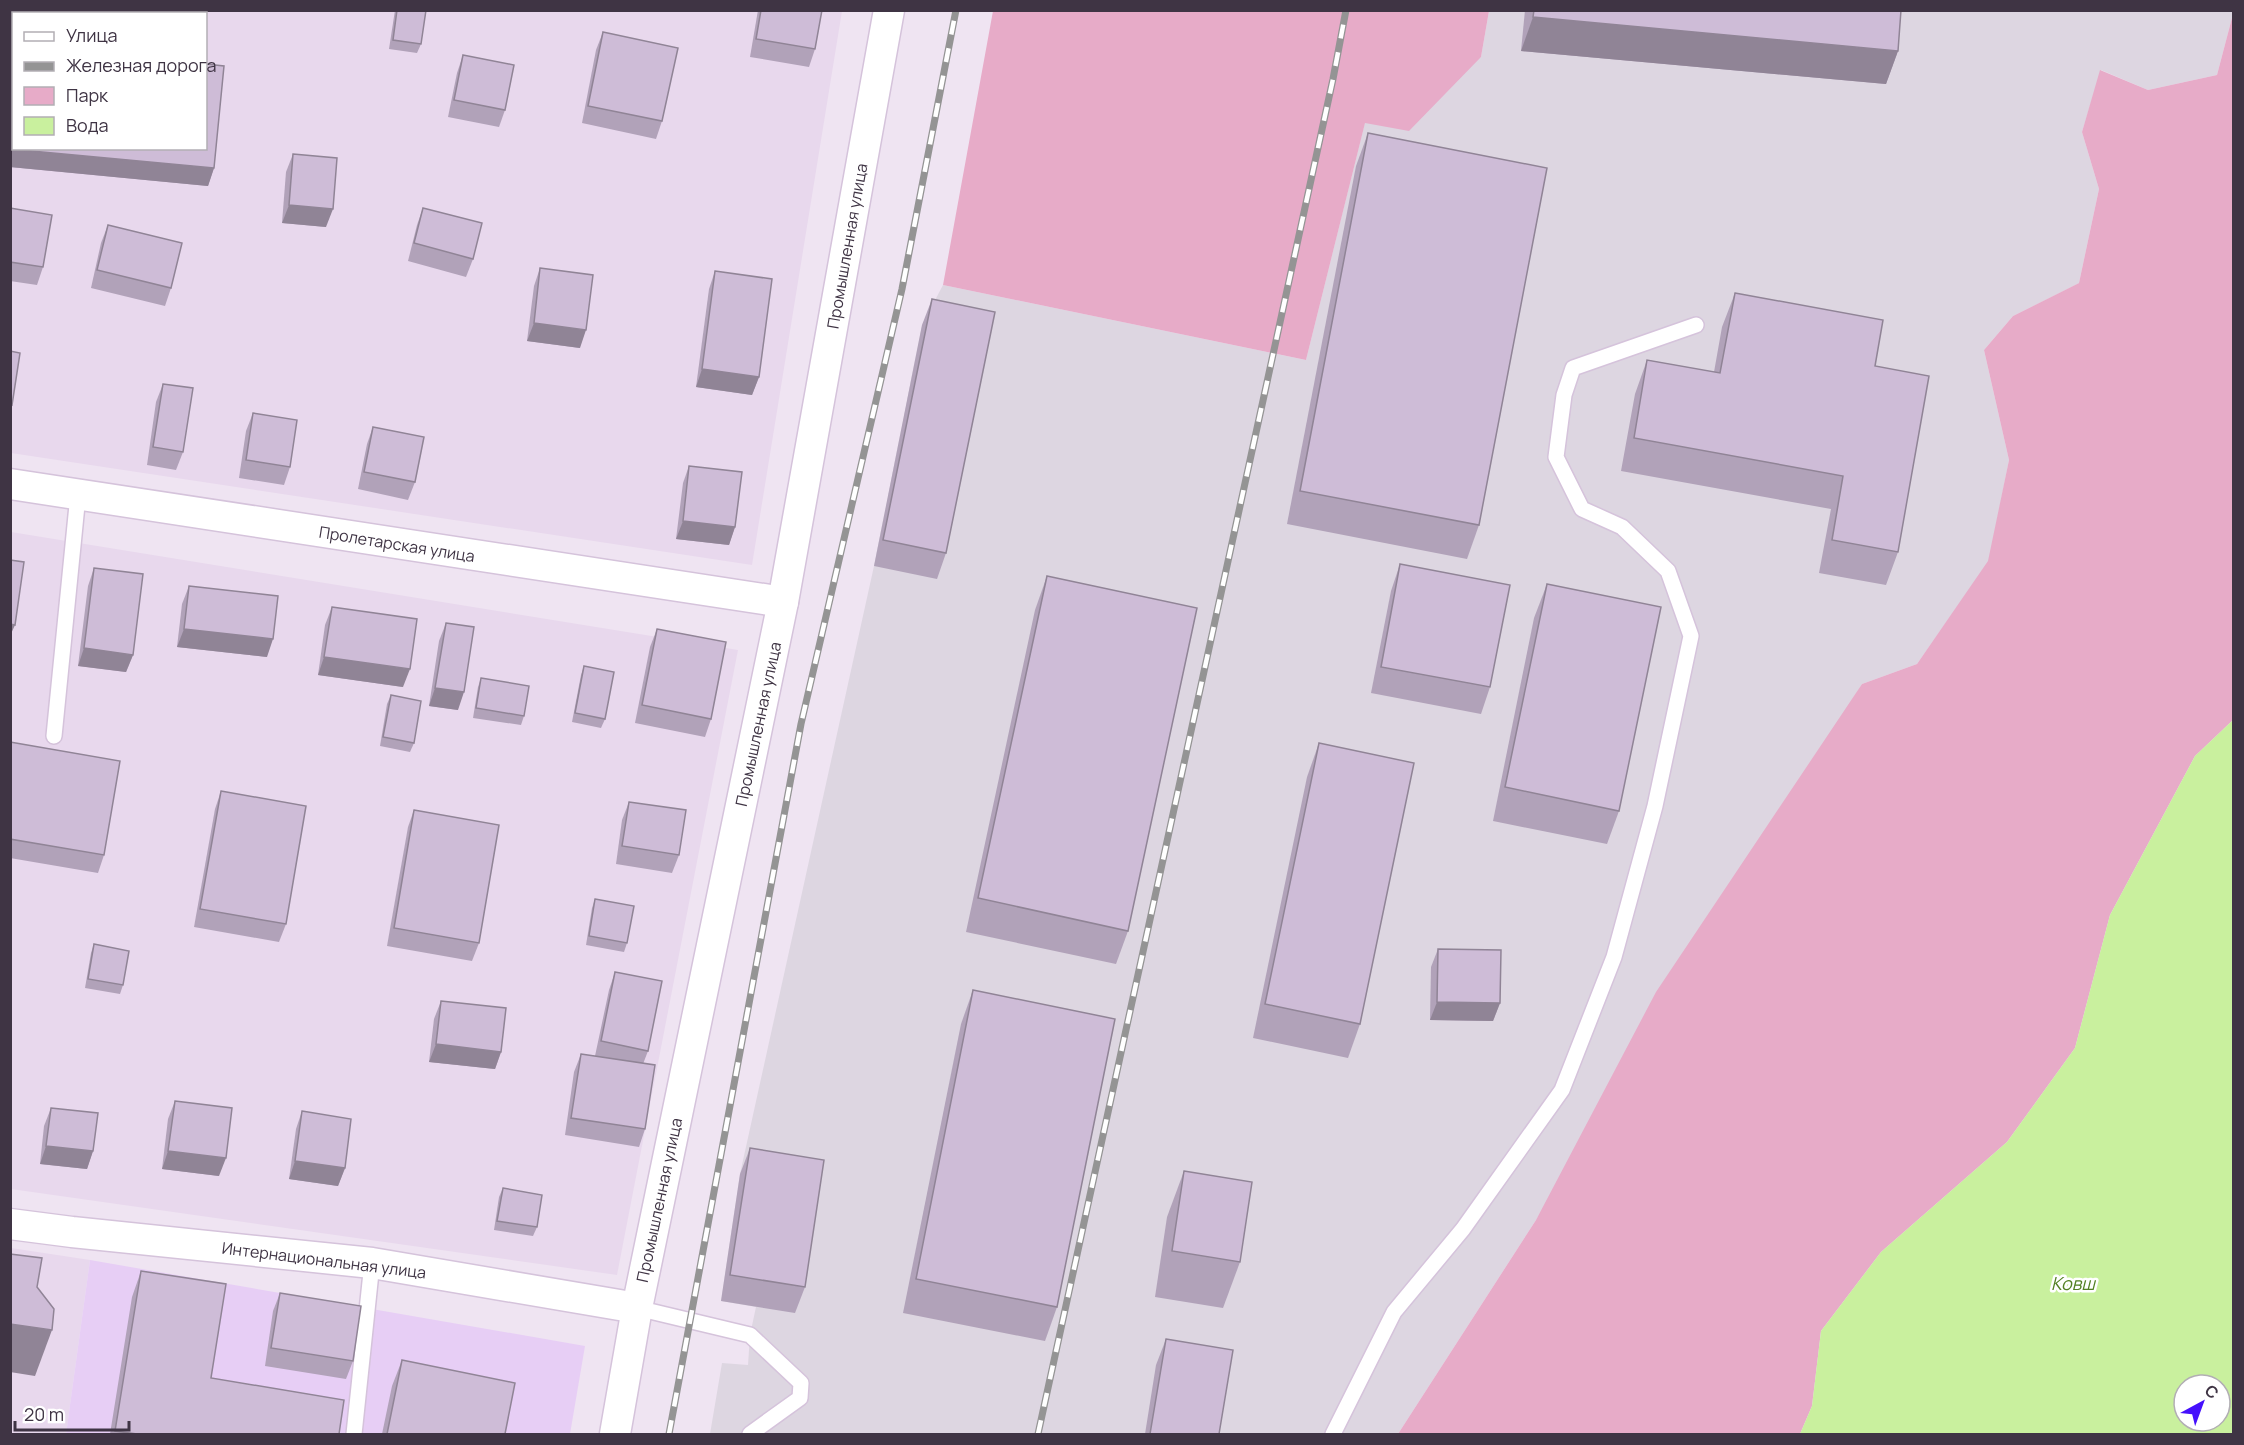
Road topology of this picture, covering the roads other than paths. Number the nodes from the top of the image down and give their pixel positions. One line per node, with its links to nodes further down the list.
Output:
1 (889, 10): 5 (street, Промышленная улица)
2 (1696, 325): 13 (lane)
3 (10, 484): 4 (street, Пролетарская улица)
4 (78, 495): 5 (street, Пролетарская улица); 6 (lane)
5 (783, 602): 9 (street, Промышленная улица)
6 (54, 736)
7 (10, 1224): 8 (street, Интернациональная улица)
8 (372, 1263): 9 (street, Интернациональная улица); 10 (lane)
9 (637, 1308): 11 (street, Промышленная улица); 12 (lane)
10 (354, 1434)
11 (615, 1434)
12 (750, 1434)
13 (1333, 1434)

